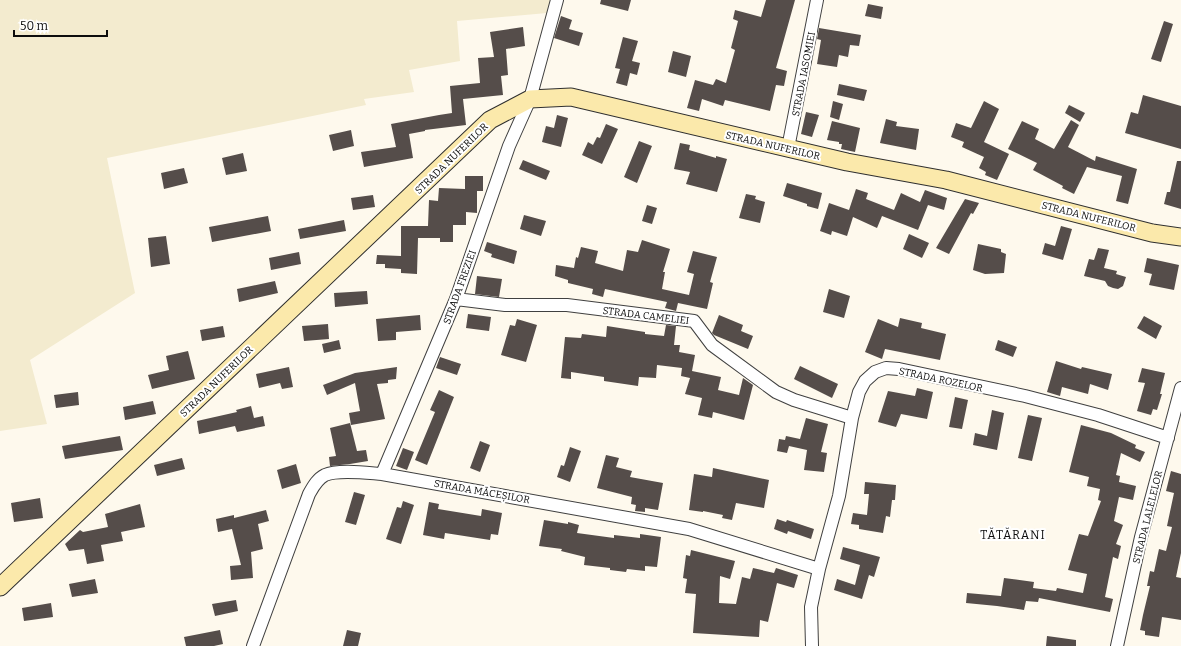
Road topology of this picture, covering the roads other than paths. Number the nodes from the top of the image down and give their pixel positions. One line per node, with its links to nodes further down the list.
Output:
1 (557, 0): 3 (street, STRADA FREZIEI)
2 (817, 0): 4 (street, STRADA IASOMIEI)
3 (530, 99): 4 (main road, STRADA NUFERILOR); 6 (street, STRADA FREZIEI); 12 (main road, STRADA NUFERILOR)
4 (788, 148): 5 (main road, STRADA NUFERILOR)
5 (1181, 237)
6 (456, 299): 8 (street, STRADA CAMELIEI); 10 (street, STRADA FREZIEI)
7 (1181, 388): 9 (street, STRADA LALELELOR)
8 (852, 418): 9 (street, STRADA ROZELOR); 11 (street, STRADA ROZELOR)
9 (1168, 438): 15 (street, STRADA LALELELOR)
10 (382, 474): 11 (street, STRADA MĂCEȘILOR); 13 (street, STRADA MĂCEȘILOR)
11 (819, 569): 14 (street, STRADA ROZELOR)
12 (0, 587)
13 (253, 646)
14 (812, 646)
15 (1117, 646)

